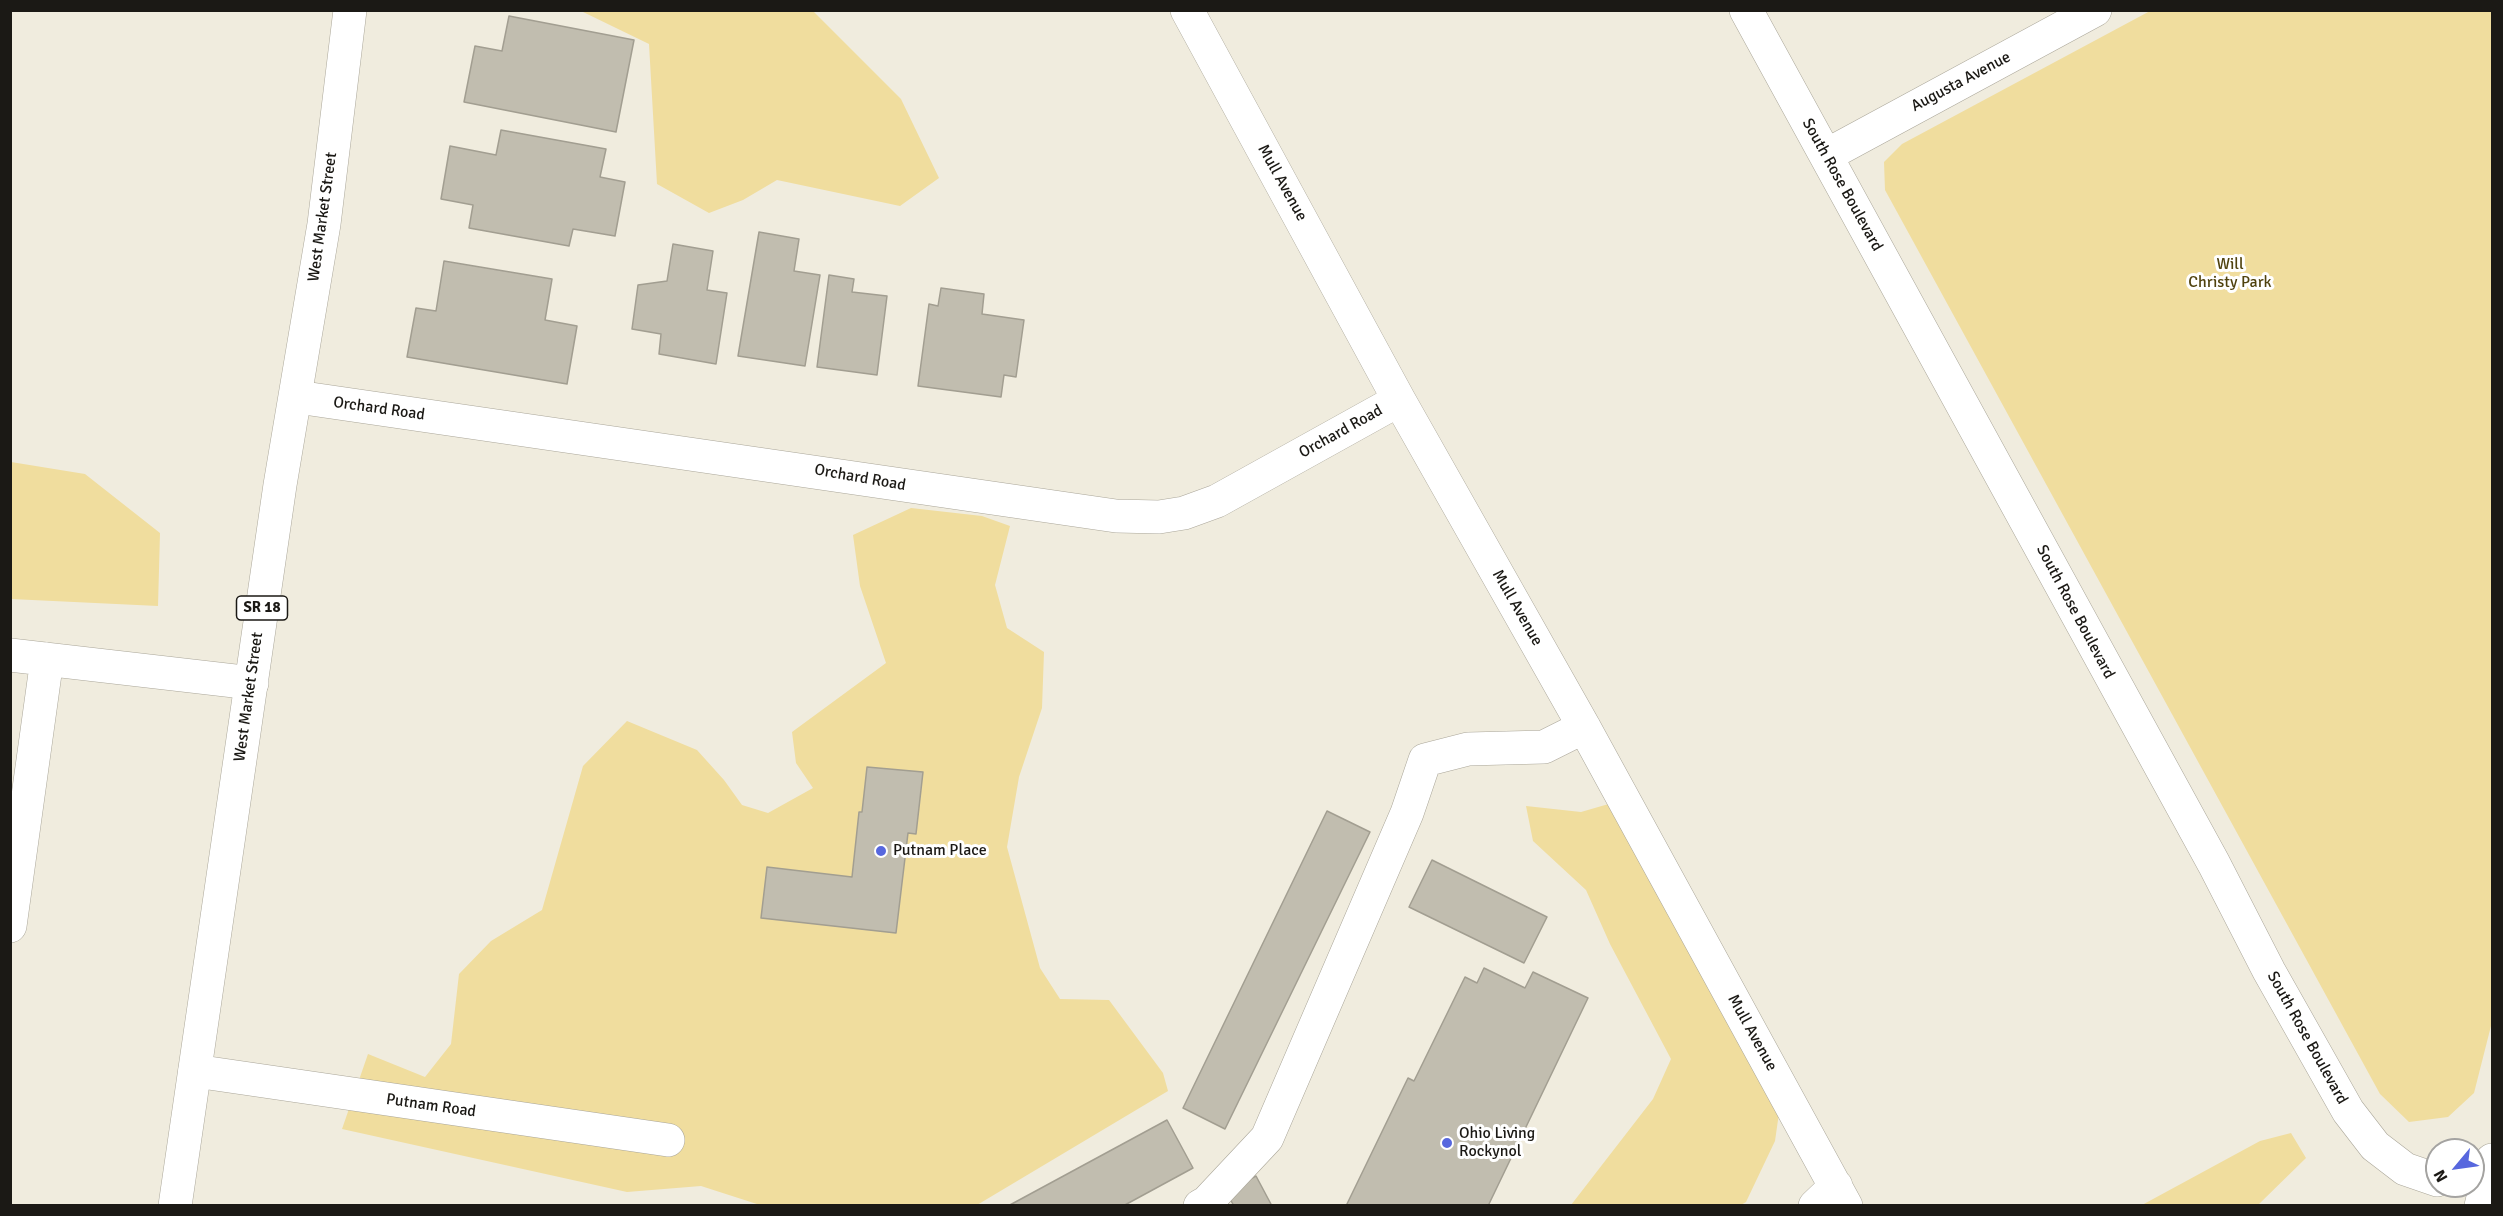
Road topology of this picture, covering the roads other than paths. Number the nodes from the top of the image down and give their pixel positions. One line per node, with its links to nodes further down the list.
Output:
1 (350, 10): 6 (street, West Market Street / SR 18)
2 (1186, 10): 7 (street, Mull Avenue)
3 (1746, 10): 5 (street, South Rose Boulevard)
4 (2096, 10): 5 (street, Augusta Avenue)
5 (1827, 155): 15 (street, South Rose Boulevard)
6 (297, 397): 7 (street, Orchard Road); 10 (street, West Market Street / SR 18)
7 (1399, 400): 11 (street, Mull Avenue)
8 (10, 655): 9 (street)
9 (47, 659): 10 (street); 12 (street)
10 (252, 683): 13 (street, West Market Street / SR 18)
11 (1584, 727): 16 (street, Mull Avenue); 18 (street)
12 (10, 926)
13 (195, 1071): 14 (street, Putnam Road); 17 (street, West Market Street / SR 18)
14 (668, 1140)
15 (2425, 1176)
16 (1832, 1199)
17 (175, 1206)
18 (1200, 1206)

